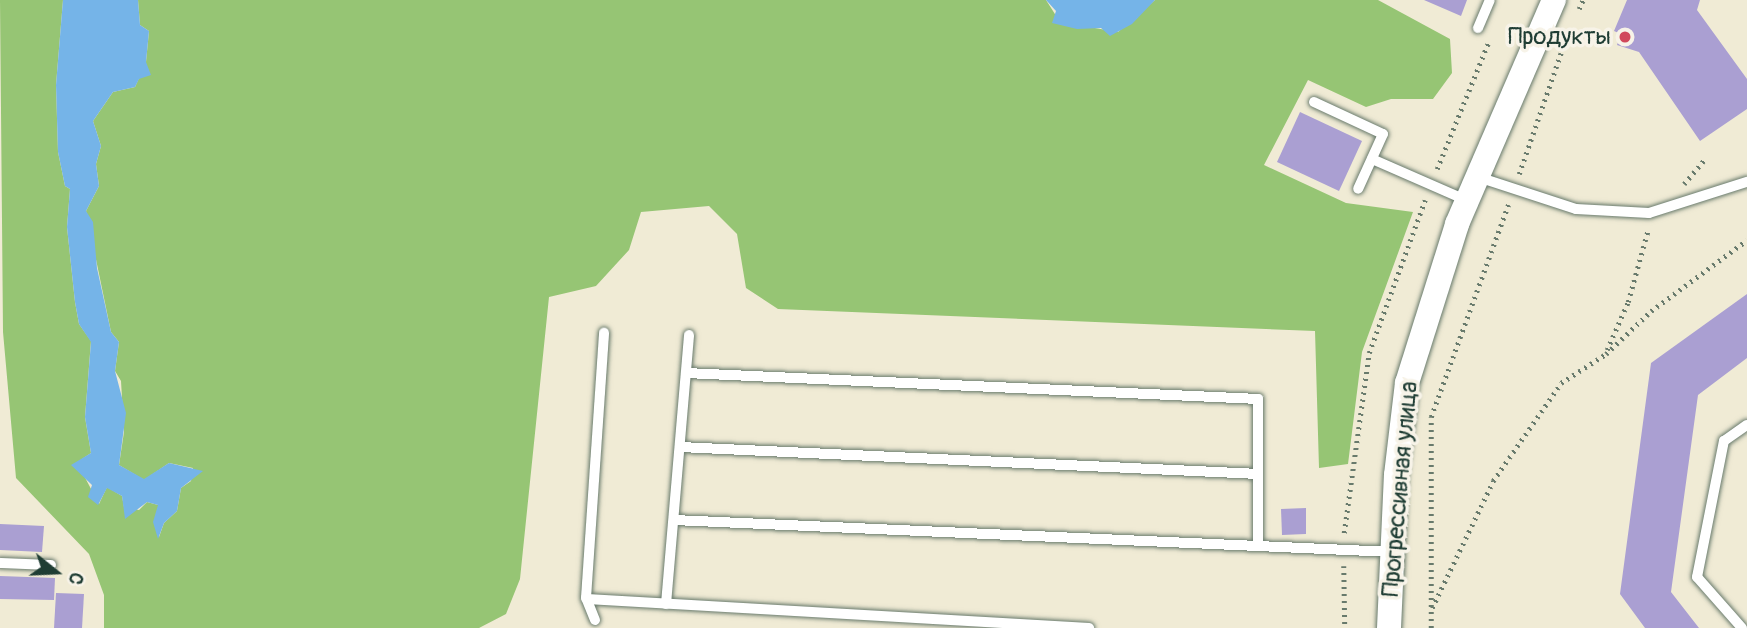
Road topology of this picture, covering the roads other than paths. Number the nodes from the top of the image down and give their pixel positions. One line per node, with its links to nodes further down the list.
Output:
1 (1490, 0): 3 (lane)
2 (1554, 0): 6 (street, Прогрессивная улица)
3 (1478, 28)
4 (1314, 102): 5 (lane)
5 (1372, 159): 8 (lane); 9 (lane)
6 (1478, 177): 7 (lane); 9 (street, Прогрессивная улица)
7 (1747, 182)
8 (1358, 189)
9 (1466, 200): 18 (street, Прогрессивная улица)
10 (604, 333): 21 (lane)
11 (689, 335): 12 (lane)
12 (686, 373): 14 (lane); 15 (lane)
13 (1747, 425): 26 (lane)
14 (680, 447): 15 (lane); 16 (lane)
15 (1258, 474): 17 (lane)
16 (674, 520): 17 (lane); 22 (lane)
17 (1258, 546): 18 (lane)
18 (1392, 552): 25 (street, Прогрессивная улица)
19 (0, 563): 20 (lane)
20 (51, 565)
21 (587, 599): 22 (lane); 23 (lane)
22 (666, 604): 24 (lane)
23 (595, 620)
24 (1089, 628)
25 (1389, 628)
26 (1742, 628)

